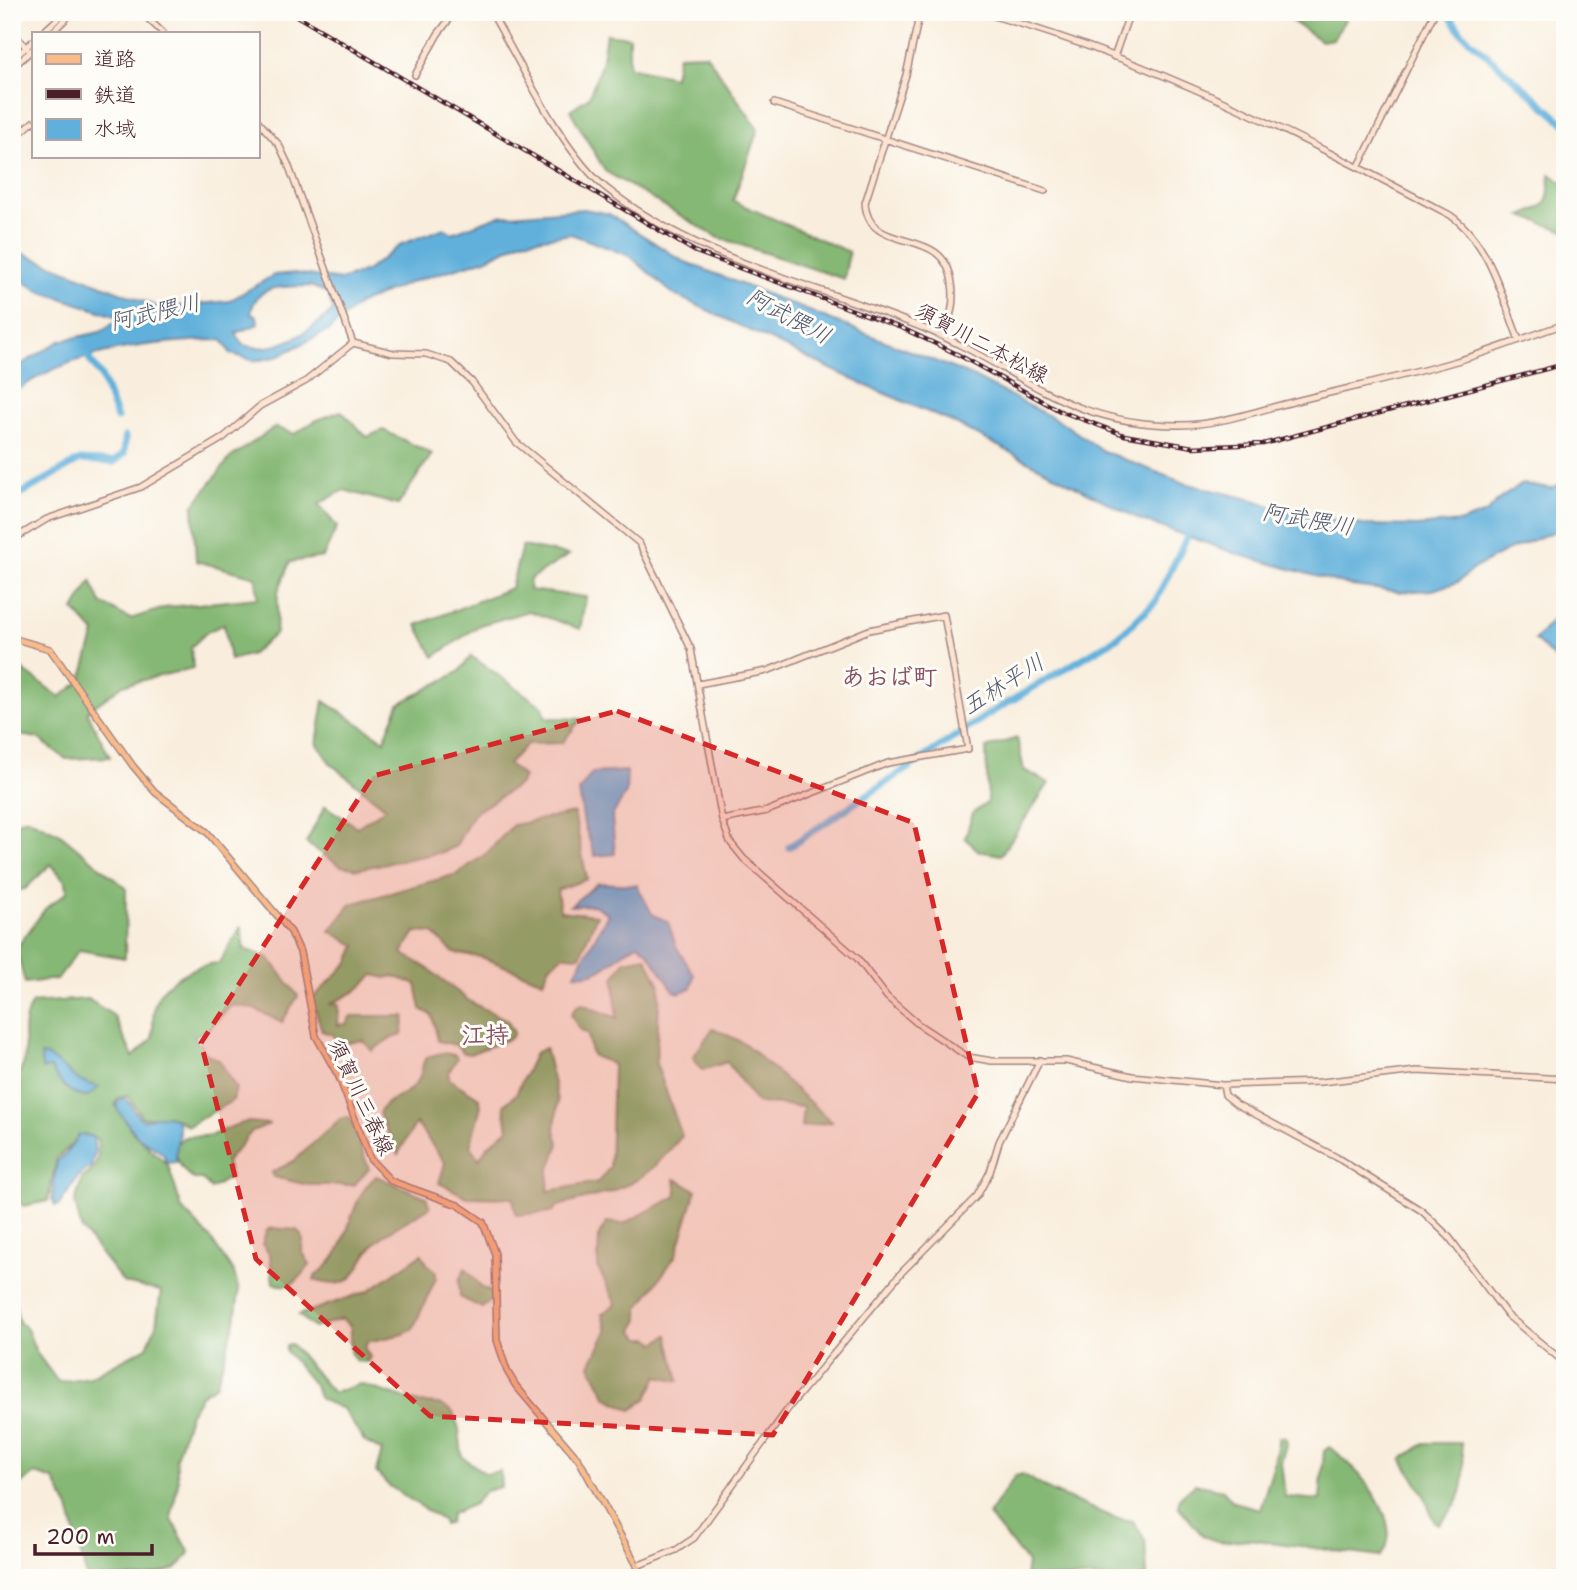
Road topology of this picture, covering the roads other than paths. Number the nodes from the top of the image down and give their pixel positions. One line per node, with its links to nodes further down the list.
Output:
1 (65, 12): 10 (street)
2 (73, 12): 10 (street)
3 (141, 12): 14 (street)
4 (455, 12): 19 (street)
5 (491, 12): 28 (street, 須賀川二本松線)
6 (920, 12): 23 (street)
7 (979, 12): 16 (street)
8 (1130, 12): 16 (street)
9 (1434, 12): 25 (street)
10 (58, 22): 12 (street); 13 (street)
11 (12, 32): 15 (street)
12 (43, 32)
13 (52, 32)
14 (162, 32)
15 (30, 48): 17 (street); 18 (street)
16 (1114, 57): 25 (street)
17 (12, 60)
18 (12, 68)
19 (415, 75)
20 (774, 103): 23 (street)
21 (32, 123): 24 (street)
22 (259, 123): 30 (street)
23 (886, 139): 26 (street); 28 (street)
24 (12, 140)
25 (1359, 166): 29 (street)
26 (1045, 191)
27 (1565, 324): 29 (street, 須賀川二本松線)
28 (943, 336): 29 (street, 須賀川二本松線)
29 (1519, 340)
30 (353, 343): 31 (street); 33 (street)
31 (12, 540)
32 (12, 638): 39 (main road, 須賀川三春線)
33 (698, 684): 34 (street); 34 (street)
34 (722, 820): 35 (street)
35 (1040, 1060): 37 (street); 39 (street)
36 (1565, 1079): 37 (street)
37 (1223, 1085): 38 (street)
38 (1565, 1363)
39 (637, 1566): 40 (main road, 須賀川三春線)
40 (643, 1578)

